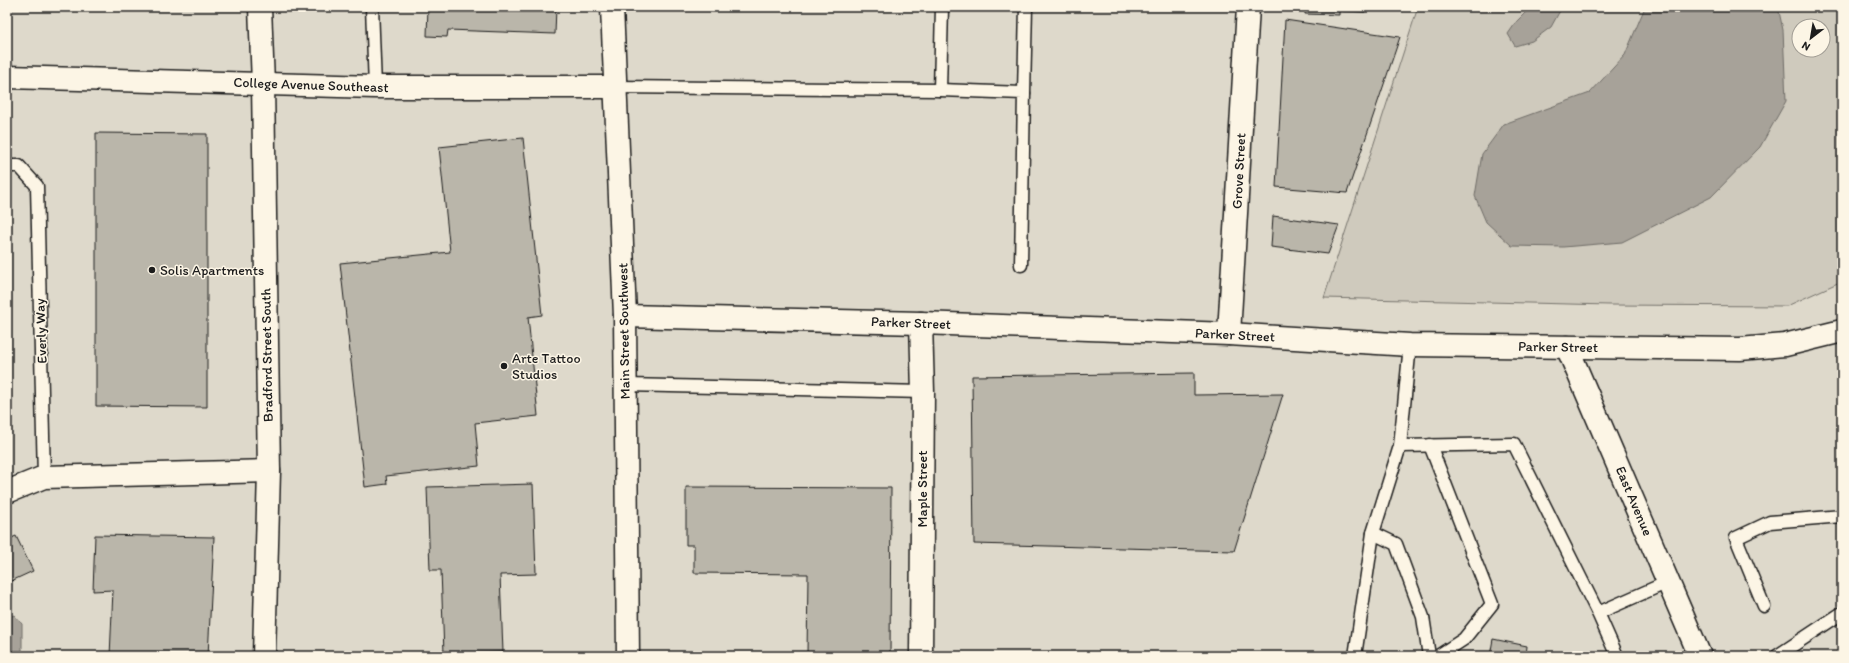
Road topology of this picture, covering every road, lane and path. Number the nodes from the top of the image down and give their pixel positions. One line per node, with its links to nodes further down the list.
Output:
1 (260, 7): 8 (street, Bradford Street South)
2 (372, 7): 9 (lane)
3 (612, 7): 10 (street, Main Street Southwest)
4 (942, 7): 11 (lane)
5 (1026, 7): 12 (lane)
6 (1248, 7): 18 (street, Grove Street)
7 (7, 77): 8 (street, College Avenue Southeast)
8 (263, 84): 9 (street, College Avenue Southeast); 25 (street, Bradford Street South)
9 (375, 87): 10 (street, College Avenue Southeast)
10 (616, 87): 11 (lane); 15 (street, Main Street Southwest)
11 (940, 90): 12 (lane)
12 (1024, 93): 14 (lane)
13 (7, 166): 26 (lane, Everly Way)
14 (1021, 265)
15 (625, 316): 16 (street, Parker Street); 21 (street, Main Street Southwest)
16 (921, 323): 18 (street, Parker Street); 22 (street, Maple Street)
17 (1842, 331): 20 (street, Parker Street)
18 (1229, 334): 19 (street, Parker Street)
19 (1410, 345): 20 (street, Parker Street); 24 (lane)
20 (1567, 347): 30 (street, East Avenue)
21 (626, 385): 22 (lane); 35 (street, Main Street Southwest)
22 (923, 392): 36 (street, Maple Street)
23 (1430, 445): 24 (lane); 32 (lane); 39 (lane)
24 (1400, 446): 29 (lane)
25 (269, 471): 26 (street); 34 (street, Bradford Street South)
26 (44, 476): 27 (street)
27 (7, 492)
28 (1842, 516): 31 (lane)
29 (1373, 533): 37 (lane); 38 (lane)
30 (1668, 582): 32 (lane); 41 (street, East Avenue)
31 (1764, 606)
32 (1598, 613): 40 (lane)
33 (1842, 613): 42 (lane)
34 (264, 656)
35 (628, 656)
36 (921, 656)
37 (1355, 656)
38 (1429, 656)
39 (1438, 656)
40 (1617, 656)
41 (1700, 656)
42 (1777, 656)

